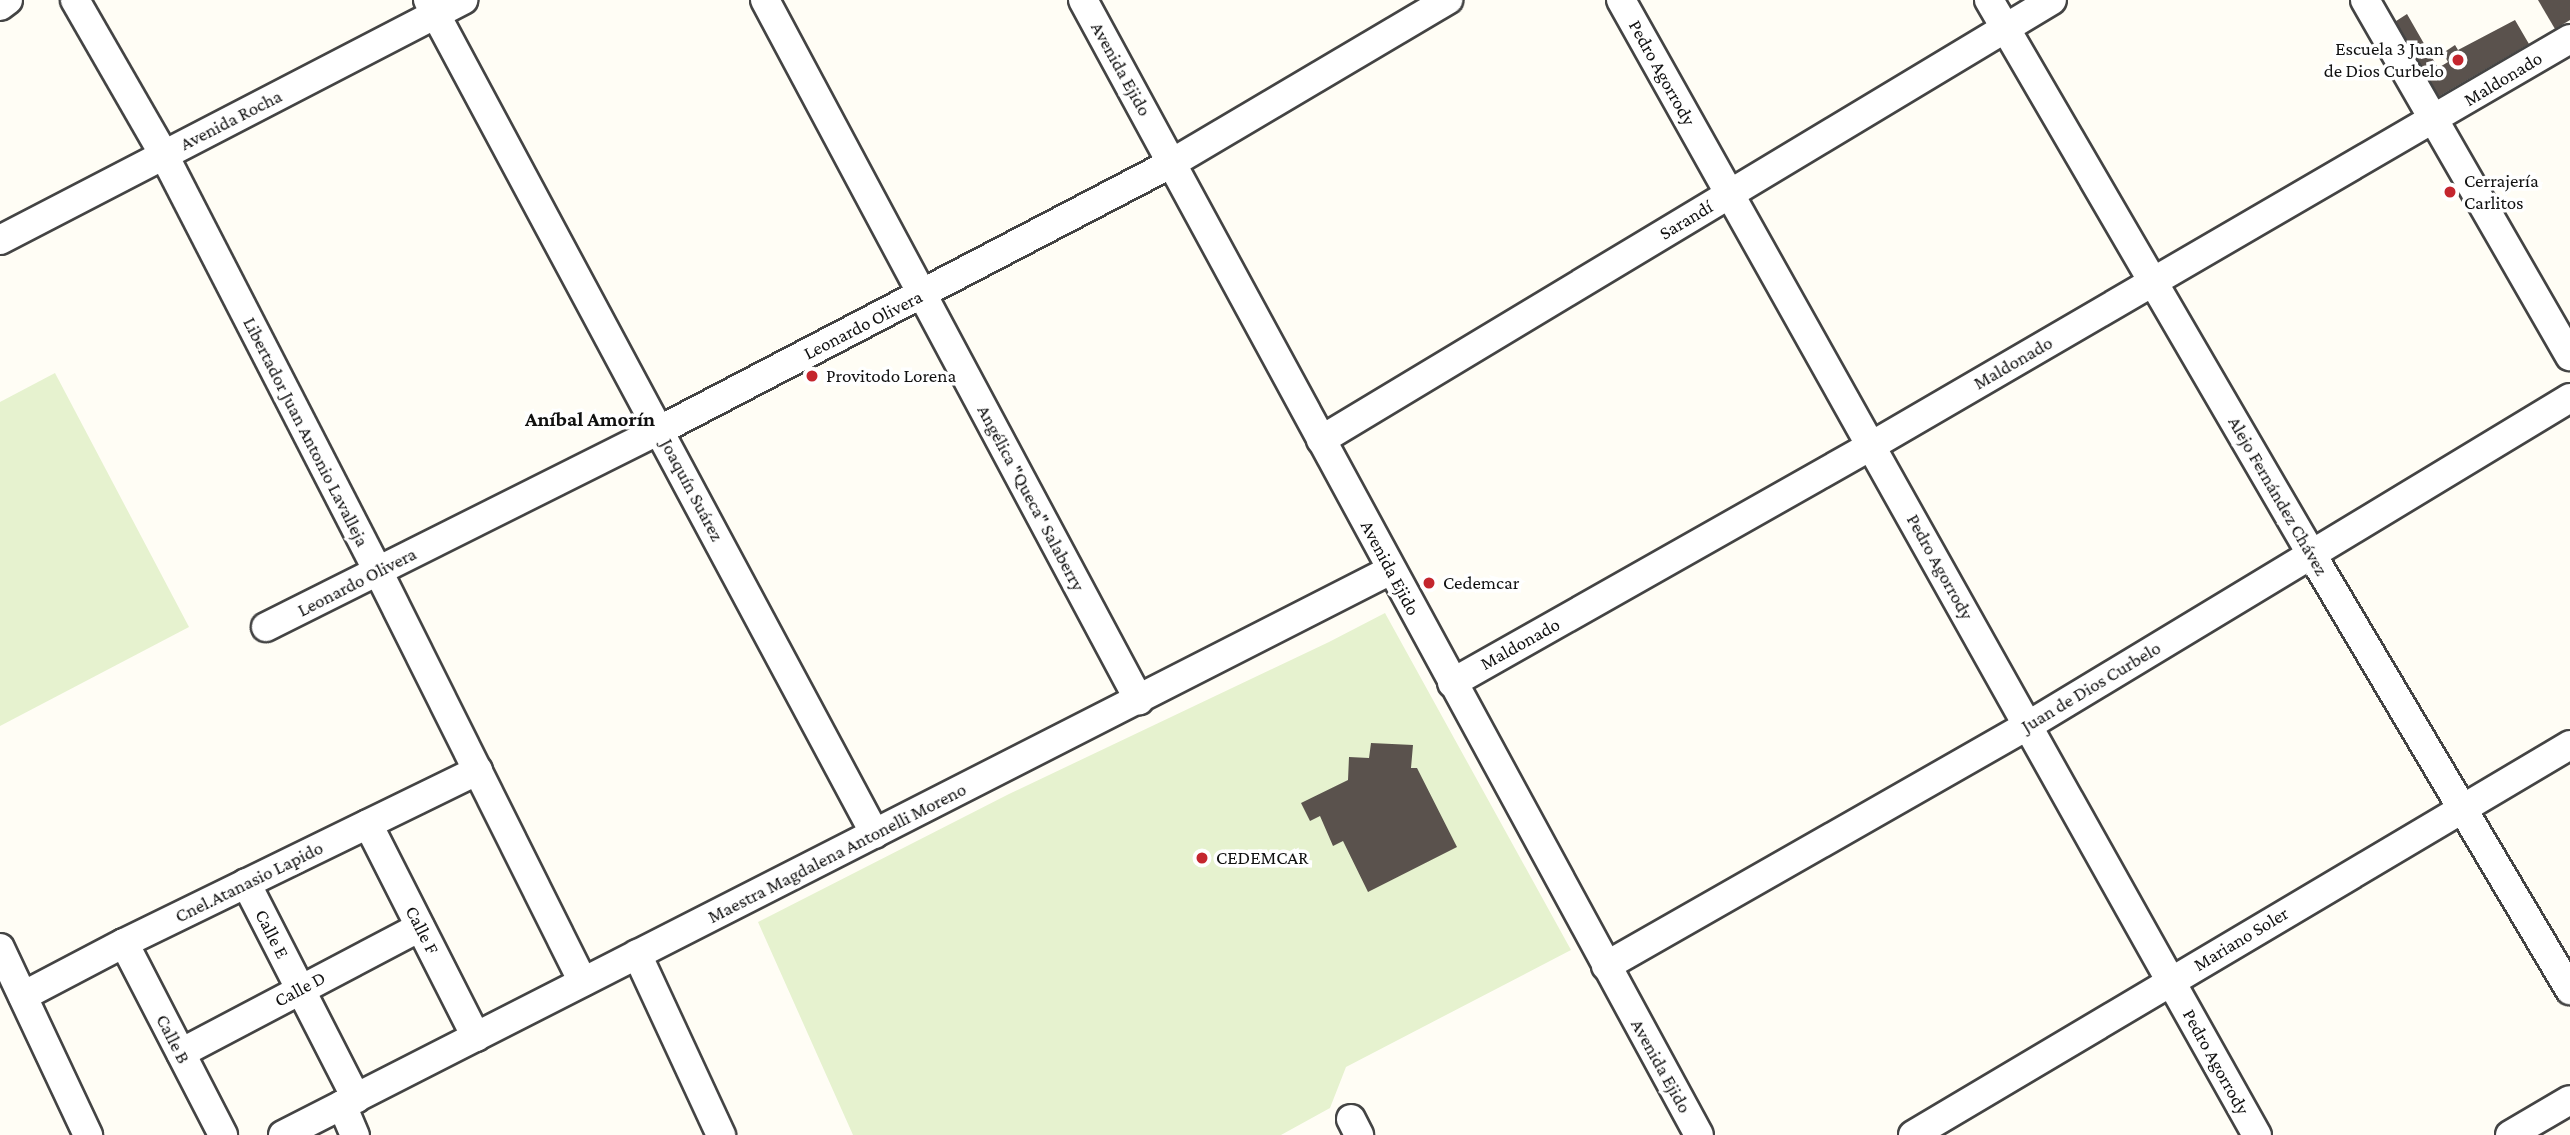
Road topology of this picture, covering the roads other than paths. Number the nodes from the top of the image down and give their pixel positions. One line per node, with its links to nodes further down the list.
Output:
1 (8, 0): 11 (street)
2 (75, 0): 16 (street, Libertador Juan Antonio Lavalleja)
3 (463, 0): 12 (street, Avenida Rocha)
4 (765, 0): 21 (street, Angélica "Queca" Salaberry)
5 (1083, 0): 17 (street, Avenida Ejido)
6 (1448, 0): 17 (street, Leonardo Olivera)
7 (1621, 0): 18 (street, Pedro Agorrody)
8 (1989, 0): 13 (street, Alejo Fernández Chávez)
9 (2052, 0): 13 (street, Sarandí)
10 (2365, 0): 15 (street)
11 (0, 6)
12 (432, 7): 16 (street, Avenida Rocha); 24 (street, Joaquín Suárez)
13 (2005, 27): 18 (street, Sarandí); 20 (street, Alejo Fernández Chávez)
14 (2570, 38): 15 (street, Maldonado)
15 (2434, 120): 20 (street, Maldonado); 22 (street)
16 (164, 155): 19 (street, Avenida Rocha); 29 (street, Libertador Juan Antonio Lavalleja)
17 (1172, 163): 21 (street, Leonardo Olivera); 25 (street, Avenida Ejido)
18 (1729, 194): 25 (street, Sarandí); 26 (street, Pedro Agorrody)
19 (0, 240)
20 (2154, 281): 26 (street, Maldonado); 27 (street, Alejo Fernández Chávez)
21 (922, 294): 24 (street, Leonardo Olivera); 32 (street, Angélica "Queca" Salaberry)
22 (2570, 356)
23 (2570, 398): 27 (street, Juan de Dios Curbelo)
24 (660, 430): 29 (street, Leonardo Olivera); 38 (street, Joaquín Suárez)
25 (1321, 440): 28 (street, Avenida Ejido)
26 (1871, 446): 31 (street, Maldonado); 33 (street, Pedro Agorrody)
27 (2312, 555): 33 (street, Juan de Dios Curbelo); 36 (street, Alejo Fernández Chávez)
28 (1391, 570): 31 (street, Avenida Ejido); 32 (street, Maestra Magdalena Antonelli Moreno)
29 (378, 571): 30 (street, Leonardo Olivera); 35 (street, Libertador Juan Antonio Lavalleja)
30 (266, 627)
31 (1452, 683): 44 (street, Avenida Ejido)
32 (1139, 700): 38 (street, Maestra Magdalena Antonelli Moreno)
33 (2029, 725): 44 (street, Juan de Dios Curbelo); 45 (street, Pedro Agorrody)
34 (2570, 745): 36 (street, Mariano Soler)
35 (478, 770): 37 (street, Cnel.Atanasio Lapido); 46 (street, Libertador Juan Antonio Lavalleja)
36 (2462, 808): 45 (street, Mariano Soler); 48 (street, Alejo Fernández Chávez)
37 (368, 824): 39 (street, Cnel.Atanasio Lapido); 40 (street, Calle F)
38 (875, 834): 43 (street, Maestra Magdalena Antonelli Moreno)
39 (246, 883): 41 (street, Cnel.Atanasio Lapido); 47 (street, Calle E)
40 (420, 927): 47 (street, Calle D); 50 (street, Calle F)
41 (124, 943): 49 (street, Cnel.Atanasio Lapido); 51 (street, Calle B)
42 (0, 947): 49 (street)
43 (637, 954): 46 (street, Maestra Magdalena Antonelli Moreno); 58 (street)
44 (1606, 966): 59 (street, Avenida Ejido)
45 (2171, 981): 60 (street, Mariano Soler); 61 (street, Pedro Agorrody)
46 (583, 982): 50 (street, Maestra Magdalena Antonelli Moreno)
47 (300, 988): 51 (street, Calle D); 53 (street, Calle E)
48 (2570, 990)
49 (23, 996): 54 (street)
50 (476, 1037): 53 (street, Maestra Magdalena Antonelli Moreno)
51 (181, 1053): 55 (street, Calle B)
52 (2570, 1100): 62 (street)
53 (349, 1101): 56 (street, Maestra Magdalena Antonelli Moreno); 57 (street, Calle E)
54 (88, 1135)
55 (223, 1135)
56 (283, 1135)
57 (355, 1135)
58 (721, 1135)
59 (1699, 1135)
60 (1913, 1135)
61 (2257, 1135)
62 (2510, 1135)

